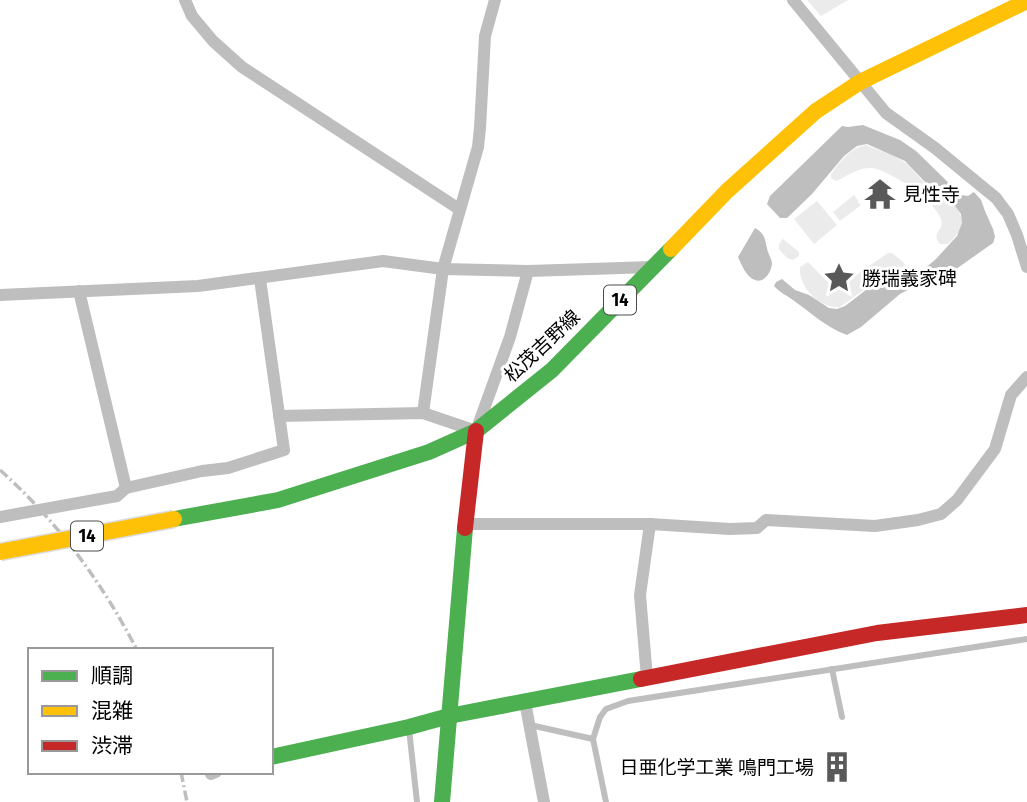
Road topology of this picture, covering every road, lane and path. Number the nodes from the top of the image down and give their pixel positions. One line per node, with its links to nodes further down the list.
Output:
1 (185, 0): 6 (street)
2 (495, 0): 6 (street)
3 (793, 0): 5 (street)
4 (1027, 1): 5 (main road, 松茂吉野線 / 14)
5 (860, 82): 7 (main road, 松茂吉野線 / 14); 8 (street)
6 (459, 209): 9 (street)
7 (652, 267): 10 (street); 17 (main road, 松茂吉野線 / 14)
8 (1027, 267)
9 (443, 269): 10 (street); 11 (street); 15 (street)
10 (528, 271): 17 (street)
11 (260, 279): 12 (street); 16 (street)
12 (79, 291): 13 (street); 18 (street)
13 (0, 295)
14 (1027, 377): 21 (street)
15 (423, 413): 16 (street); 17 (street)
16 (279, 416): 18 (street)
17 (476, 432): 20 (main road); 22 (main road, 松茂吉野線 / 14, bridge)
18 (126, 488): 19 (street)
19 (0, 517)
20 (465, 524): 21 (street); 28 (main road)
21 (650, 524): 26 (street)
22 (0, 552)
23 (1027, 615): 26 (main road)
24 (1027, 639): 25 (lane)
25 (832, 669): 29 (lane); 32 (lane)
26 (647, 678): 27 (main road)
27 (525, 702): 28 (main road); 30 (street)
28 (449, 716): 31 (main road); 35 (main road)
29 (842, 717)
30 (530, 725): 32 (lane); 36 (street)
31 (409, 727): 33 (main road); 34 (lane)
32 (593, 739): 37 (lane)
33 (273, 757)
34 (417, 802)
35 (442, 802)
36 (544, 802)
37 (606, 802)

